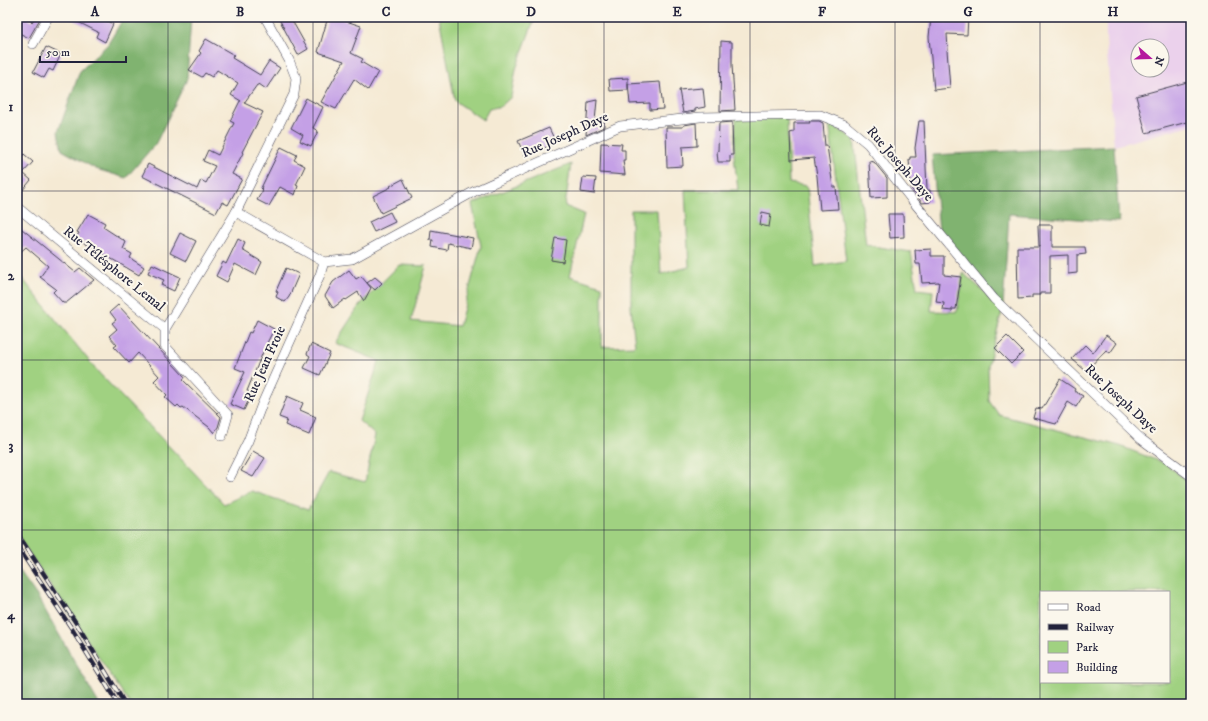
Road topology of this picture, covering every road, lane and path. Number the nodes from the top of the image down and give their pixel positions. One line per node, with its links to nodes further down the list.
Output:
1 (48, 17): 3 (street)
2 (265, 17): 5 (street)
3 (33, 44)
4 (17, 207): 7 (street, Rue Télésphore Lemal)
5 (236, 212): 6 (street); 7 (street)
6 (324, 262): 9 (street, Rue Joseph Daye); 10 (street, Rue Jean Froie)
7 (165, 329): 8 (street, Rue Télésphore Lemal)
8 (222, 436)
9 (1191, 476)
10 (230, 477)

